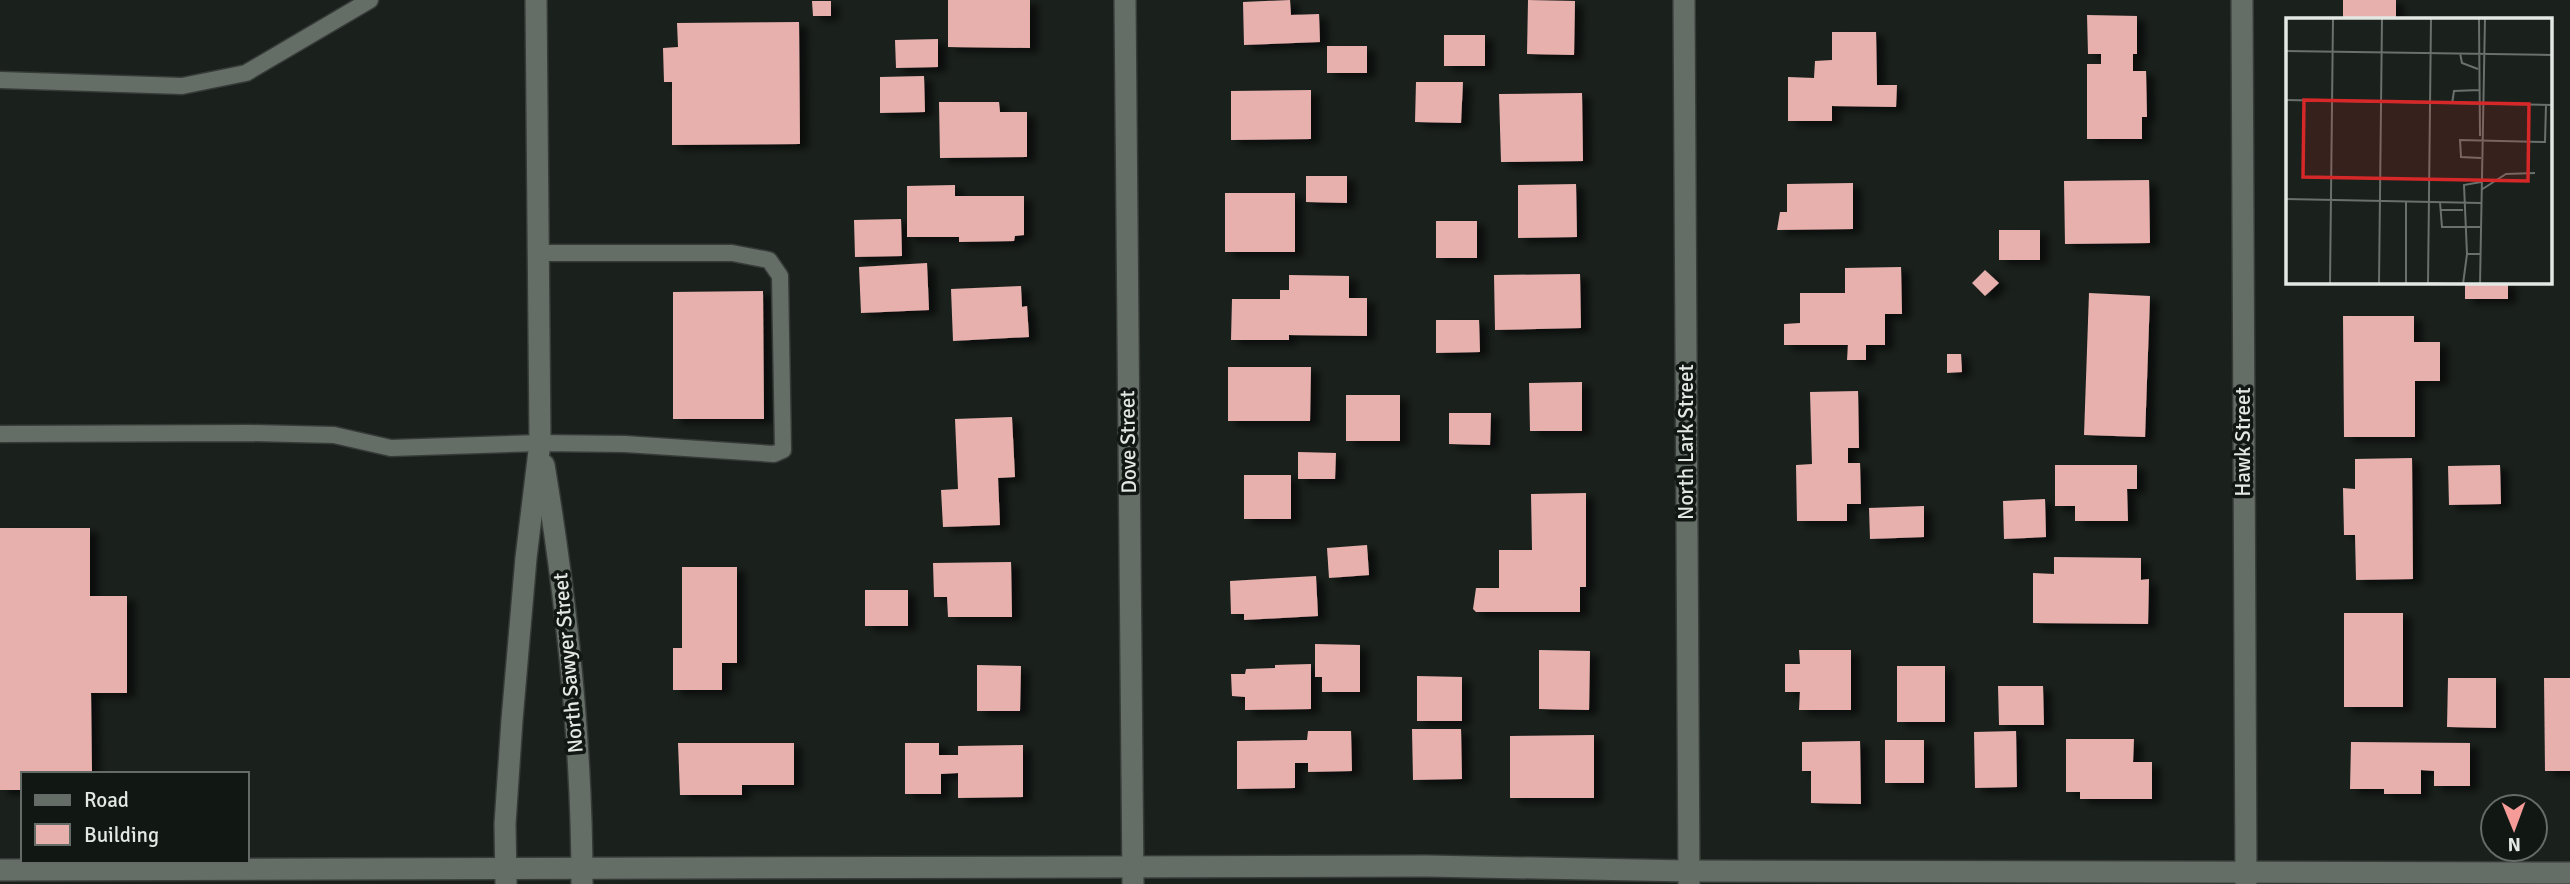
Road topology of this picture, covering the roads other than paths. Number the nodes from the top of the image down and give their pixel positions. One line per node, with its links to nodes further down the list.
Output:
1 (370, 0): 6 (lane)
2 (536, 0): 7 (street, North Sawyer Street)
3 (1125, 0): 12 (street, Dove Street)
4 (1684, 0): 16 (street, North Lark Street)
5 (2242, 0): 17 (street, Hawk Street)
6 (0, 80)
7 (538, 253): 9 (street, North Sawyer Street); 9 (lane)
8 (0, 434): 9 (lane)
9 (540, 443): 13 (street, North Sawyer Street); 14 (street, North Sawyer Street)
10 (0, 870): 13 (street)
11 (2570, 873): 17 (street)
12 (1133, 875): 15 (street); 16 (street)
13 (506, 876): 14 (street)
14 (582, 876): 15 (street)
15 (880, 876)
16 (1688, 877): 17 (street)
17 (2246, 879)

